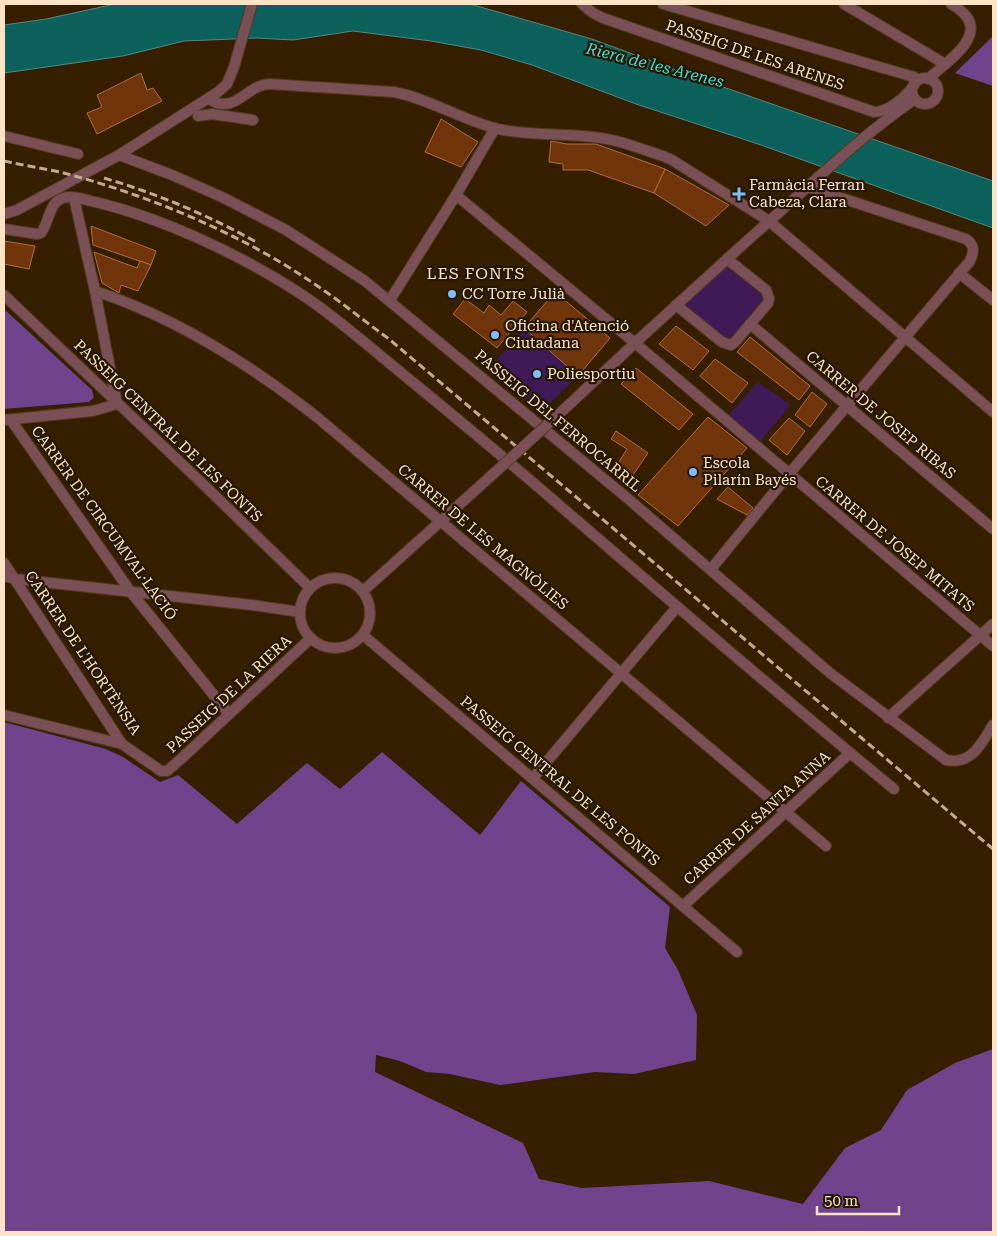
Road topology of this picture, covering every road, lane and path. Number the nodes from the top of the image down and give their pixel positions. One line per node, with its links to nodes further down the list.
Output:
1 (252, 4): 9 (street)
2 (582, 4): 8 (street, PASSEIG DE LES ARENES)
3 (663, 4): 8 (street)
4 (844, 4): 6 (street)
5 (951, 4): 6 (street)
6 (945, 64): 7 (street)
7 (928, 78): 8 (street); 10 (street)
8 (916, 83): 10 (street)
9 (208, 99): 13 (street); 16 (street)
10 (915, 99): 17 (street)
11 (198, 116): 12 (street)
12 (253, 120)
13 (495, 128): 18 (street); 21 (street)
14 (4, 136): 15 (street)
15 (78, 154)
16 (119, 155): 20 (street); 27 (street, PASSEIG DEL FERROCARRIL)
17 (808, 187): 21 (street); 24 (street)
18 (456, 195): 27 (street); 32 (street, CARRER DE JOSEP MITATS)
19 (74, 198): 22 (street); 25 (street); 47 (street)
20 (4, 214)
21 (769, 221): 23 (street); 31 (street)
22 (4, 229)
23 (727, 259): 29 (street); 30 (street)
24 (959, 273): 28 (street); 31 (street)
25 (95, 291): 33 (street); 38 (street, CARRER DE LES MAGNÒLIES)
26 (4, 296): 33 (street, PASSEIG CENTRAL DE LES FONTS)
27 (390, 300): 41 (street, PASSEIG DEL FERROCARRIL)
28 (993, 300)
29 (676, 305): 30 (street); 32 (street)
30 (750, 324): 34 (street, CARRER DE JOSEP RIBAS)
31 (904, 338): 34 (street); 35 (street)
32 (635, 343): 37 (street, CARRER DE JOSEP MITATS); 38 (street, bridge)
33 (118, 404): 36 (street); 44 (street, PASSEIG CENTRAL DE LES FONTS)
34 (847, 406): 37 (street); 39 (street, CARRER DE JOSEP RIBAS)
35 (993, 412)
36 (8, 420): 45 (street, CARRER DE CIRCUMVAL·LACIÓ)
37 (789, 474): 41 (street); 51 (street, CARRER DE JOSEP MITATS)
38 (441, 521): 46 (street); 54 (street, CARRER DE LES MAGNÒLIES)
39 (993, 529)
40 (4, 563): 43 (street, CARRER DE L'HORTÈNSIA)
41 (710, 569): 57 (street, PASSEIG DEL FERROCARRIL)
42 (4, 576): 43 (street)
43 (15, 579): 45 (street); 59 (street, CARRER DE L'HORTÈNSIA)
44 (310, 588): 46 (street); 48 (street)
45 (130, 591): 48 (street); 55 (street, CARRER DE CIRCUMVAL·LACIÓ)
46 (363, 592): 50 (street)
47 (677, 607): 54 (street); 60 (street)
48 (300, 612): 52 (street)
49 (993, 624): 51 (street)
50 (363, 635): 52 (street); 62 (street, PASSEIG CENTRAL DE LES FONTS)
51 (981, 635): 53 (street, CARRER DE JOSEP MITATS); 57 (street)
52 (311, 638): 55 (street, PASSEIG DE LA RIERA)
53 (993, 646)
54 (622, 674): 62 (street); 64 (street, CARRER DE LES MAGNÒLIES)
55 (229, 714): 61 (street, PASSEIG DE LA RIERA)
56 (4, 715): 59 (street)
57 (888, 718): 58 (street, PASSEIG DEL FERROCARRIL)
58 (993, 726)
59 (122, 744): 61 (street, CARRER DE L'HORTÈNSIA)
60 (850, 753): 63 (street); 64 (street, CARRER DE SANTA ANNA)
61 (166, 771)
62 (533, 778): 66 (street, PASSEIG CENTRAL DE LES FONTS)
63 (894, 789)
64 (786, 814): 65 (street, CARRER DE LES MAGNÒLIES); 66 (street, CARRER DE SANTA ANNA)
65 (826, 846)
66 (683, 906): 67 (street, PASSEIG CENTRAL DE LES FONTS)
67 (737, 952)

